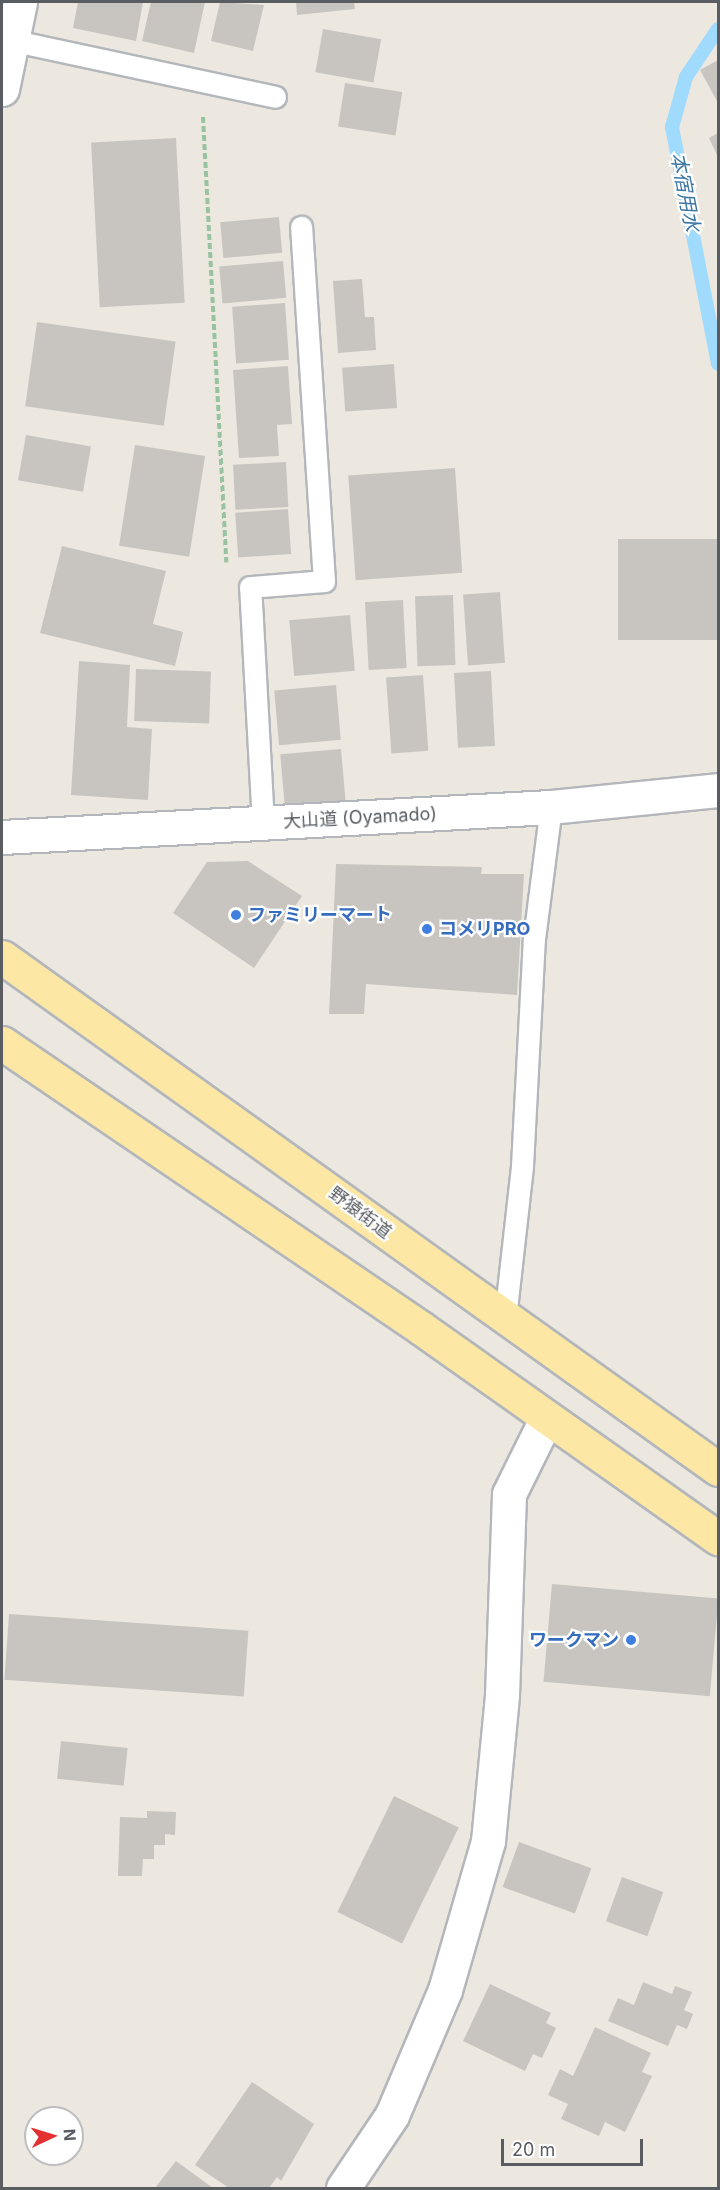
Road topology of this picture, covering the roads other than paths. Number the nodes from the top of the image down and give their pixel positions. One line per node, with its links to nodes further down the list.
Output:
1 (20, 2): 2 (street)
2 (10, 40): 3 (street); 4 (lane)
3 (2, 90)
4 (275, 98)
5 (302, 227): 8 (lane)
6 (715, 790): 7 (street, 大山道 (Oyamado))
7 (551, 807): 8 (street, 大山道 (Oyamado)); 12 (lane)
8 (263, 824): 9 (street, 大山道 (Oyamado))
9 (2, 837)
10 (2, 957): 12 (main road, 野猿街道)
11 (2, 1043): 13 (main road)
12 (505, 1317): 14 (main road, 野猿街道)
13 (546, 1419): 15 (main road); 16 (street)
14 (718, 1469)
15 (718, 1538)
16 (343, 2188)

